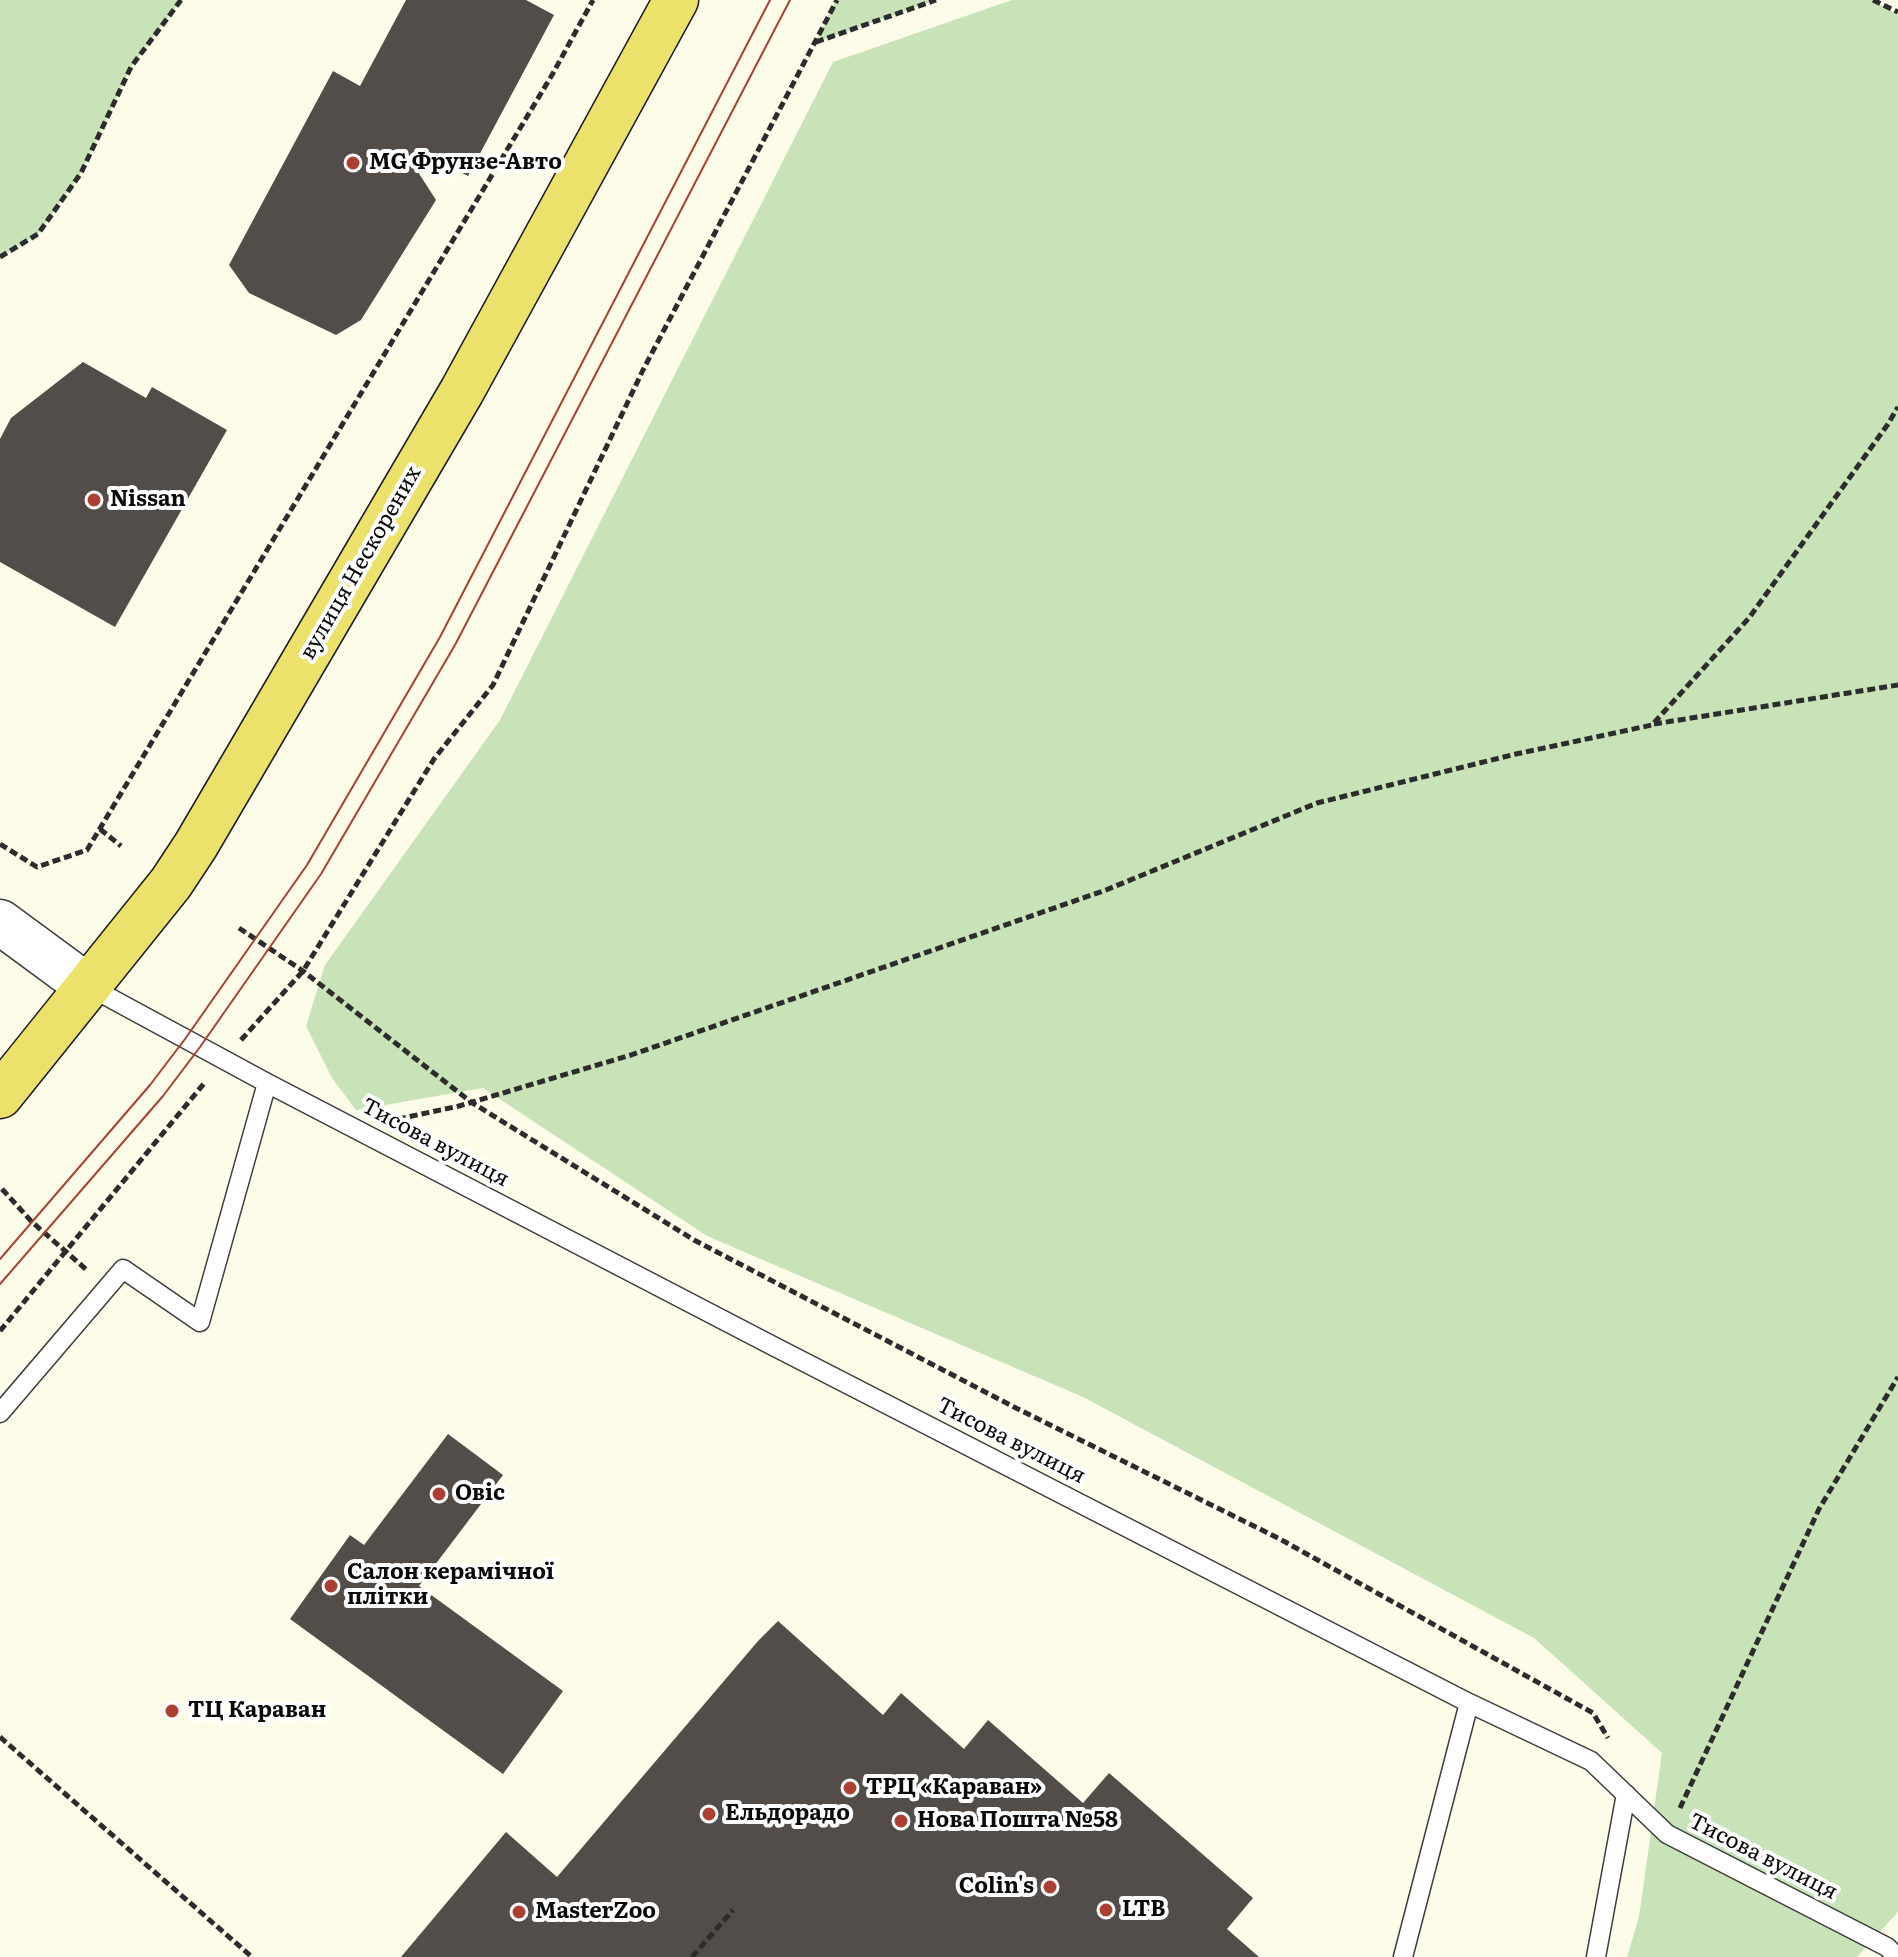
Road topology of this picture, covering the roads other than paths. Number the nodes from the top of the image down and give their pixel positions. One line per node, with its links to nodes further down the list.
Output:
1 (676, 0): 3 (main road, вулиця Нескорених)
2 (0, 922): 3 (street)
3 (87, 986): 4 (lane, Тисова вулиця); 5 (main road, вулиця Нескорених)
4 (267, 1083): 6 (lane); 7 (lane, Тисова вулиця)
5 (0, 1096)
6 (0, 1413)
7 (1469, 1703): 8 (lane, Тисова вулиця); 9 (lane)
8 (1626, 1794): 10 (lane); 11 (lane, Тисова вулиця)
9 (1403, 1957)
10 (1596, 1957)
11 (1897, 1957)

